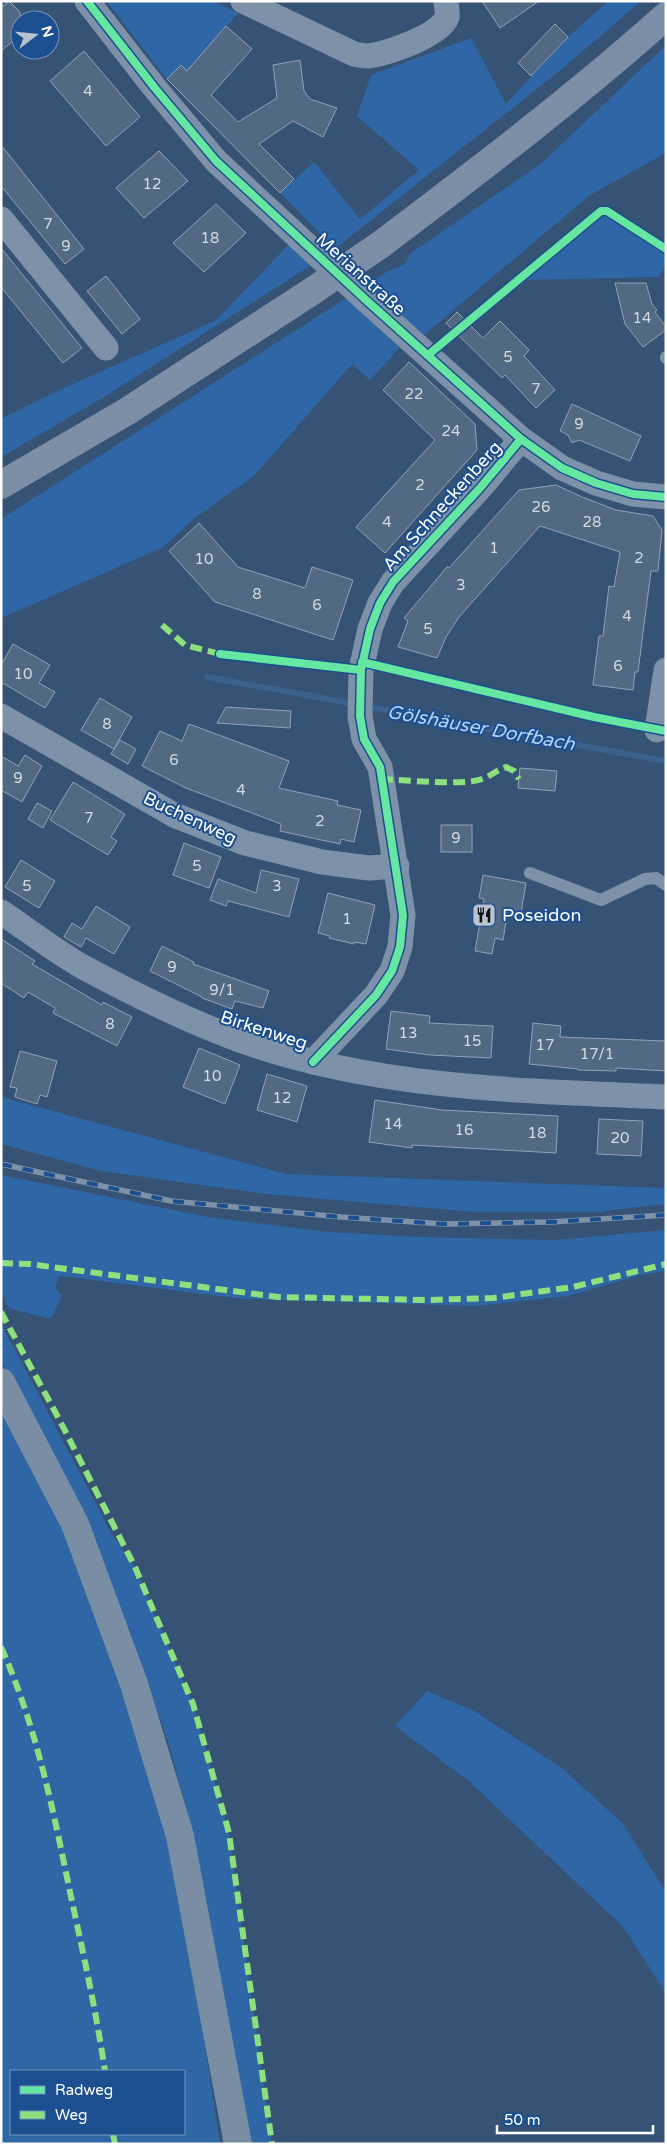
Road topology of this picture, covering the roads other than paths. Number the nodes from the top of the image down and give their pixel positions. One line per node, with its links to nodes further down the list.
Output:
1 (87, 1): 7 (street, Merianstraße)
2 (244, 1): 3 (street)
3 (447, 9)
4 (666, 16): 8 (main road, bridge)
5 (1, 219): 6 (street)
6 (106, 348)
7 (521, 438): 9 (street, Merianstraße); 13 (street, Am Schneckenberg)
8 (1, 485)
9 (666, 498)
10 (666, 670): 12 (street)
11 (1, 716): 13 (street, Buchenweg)
12 (657, 730)
13 (397, 866): 17 (street, Am Schneckenberg)
14 (530, 873): 15 (lane)
15 (666, 885)
16 (1, 912): 17 (street, Birkenweg)
17 (314, 1062): 18 (street, Birkenweg)
18 (666, 1097)
19 (1, 1382): 20 (main road)
20 (238, 2144)

